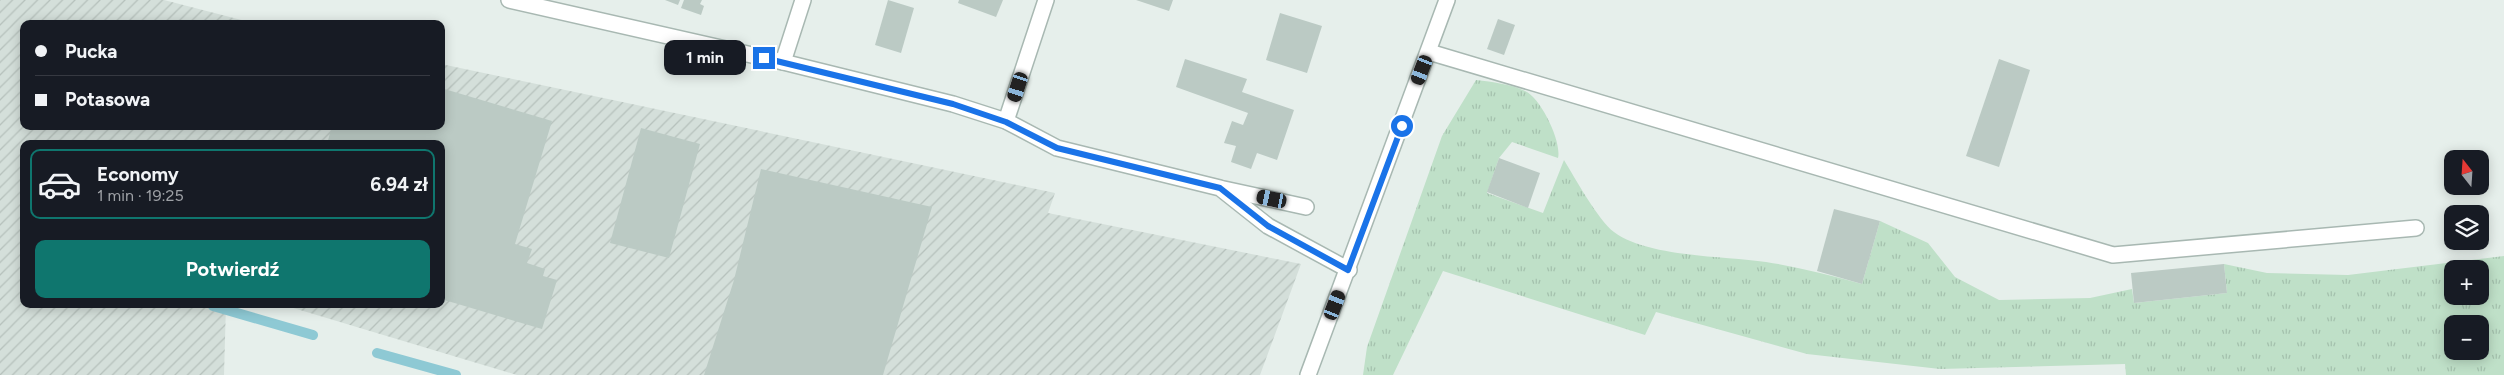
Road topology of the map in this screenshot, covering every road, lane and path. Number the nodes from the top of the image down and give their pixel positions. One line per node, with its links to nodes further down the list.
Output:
1 (509, 0): 5 (street)
2 (803, 0): 7 (street)
3 (1046, 0): 8 (street)
4 (1447, 0): 6 (street)
5 (560, 6): 7 (street)
6 (1429, 52): 11 (street); 12 (street)
7 (783, 62): 8 (street)
8 (1006, 122): 9 (street)
9 (1220, 188): 10 (street); 12 (street)
10 (1306, 207)
11 (2416, 228)
12 (1348, 270): 13 (street)
13 (1308, 375)

